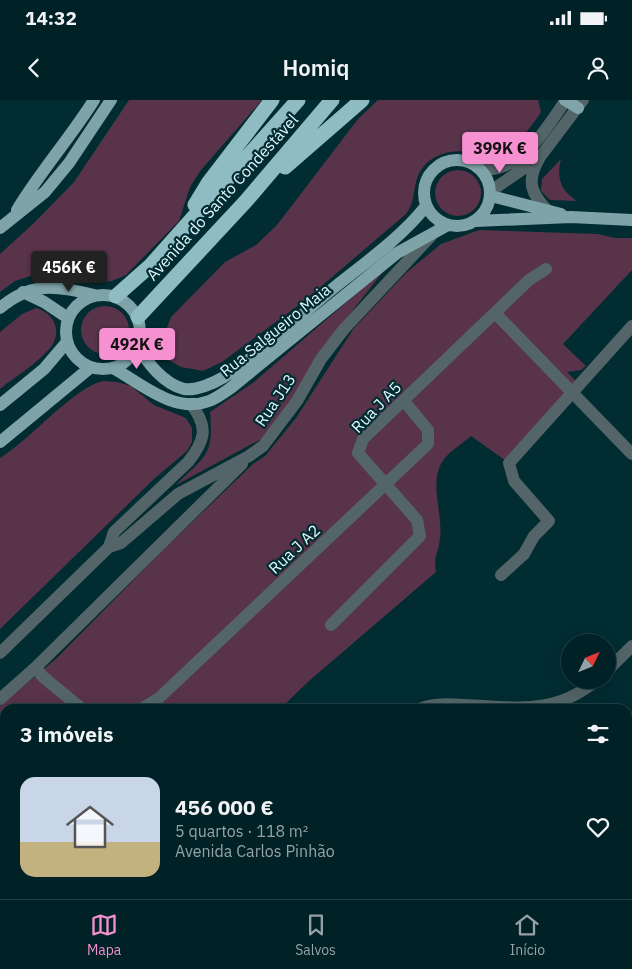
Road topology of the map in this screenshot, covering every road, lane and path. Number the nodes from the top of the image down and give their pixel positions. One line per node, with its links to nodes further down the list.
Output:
1 (94, 100): 15 (main road)
2 (111, 100): 15 (main road)
3 (272, 100): 22 (highway)
4 (298, 100): 22 (highway, Avenida do Santo Condestável)
5 (332, 100): 12 (highway, Avenida do Santo Condestável)
6 (362, 100): 12 (highway)
7 (565, 100): 8 (main road); 10 (street)
8 (581, 104): 9 (street)
9 (540, 156): 11 (street); 14 (street)
10 (482, 170): 11 (main road); 13 (main road)
11 (491, 193): 14 (main road); 18 (main road)
12 (246, 201): 29 (highway, Avenida do Santo Condestável)
13 (426, 206): 19 (main road); 33 (main road, Rua Salgueiro Maia)
14 (548, 211): 16 (main road)
15 (14, 216): 20 (main road)
16 (571, 216): 17 (main road); 18 (main road)
17 (632, 220)
18 (476, 221): 19 (main road)
19 (448, 225): 21 (main road, Rua Salgueiro Maia)
20 (0, 228)
21 (435, 232): 38 (main road, Rua Salgueiro Maia); 42 (street, Rua J13)
22 (176, 237): 26 (highway, Avenida do Santo Condestável)
23 (546, 269): 28 (street, Rua J A5)
24 (22, 292): 25 (main road); 27 (main road); 30 (main road)
25 (94, 295): 26 (main road); 30 (main road)
26 (116, 296): 29 (main road)
27 (0, 308)
28 (495, 313): 36 (street); 37 (street, Rua J A5)
29 (138, 317): 33 (main road)
30 (68, 318): 32 (main road)
31 (632, 326): 36 (street)
32 (67, 342): 34 (main road); 39 (main road)
33 (138, 346): 35 (main road)
34 (91, 367): 35 (main road); 40 (main road)
35 (113, 368): 38 (main road, Rua Salgueiro Maia)
36 (571, 393): 41 (street); 45 (street)
37 (404, 401): 43 (street, Rua J A2); 43 (street, Rua J A5)
38 (191, 404): 44 (street, Rua J13)
39 (0, 405)
40 (0, 442)
41 (632, 454)
42 (249, 456): 44 (street, Rua J13); 50 (street)
43 (386, 485): 46 (street, Rua J A5); 54 (street, Rua J A2)
44 (109, 547): 48 (street, Rua J13)
45 (502, 575)
46 (331, 625)
47 (632, 646): 49 (street)
48 (0, 653)
49 (616, 662)
50 (36, 667): 52 (street); 53 (street)
51 (585, 689): 55 (street)
52 (0, 699)
53 (76, 704)
54 (149, 704)
55 (556, 704)

